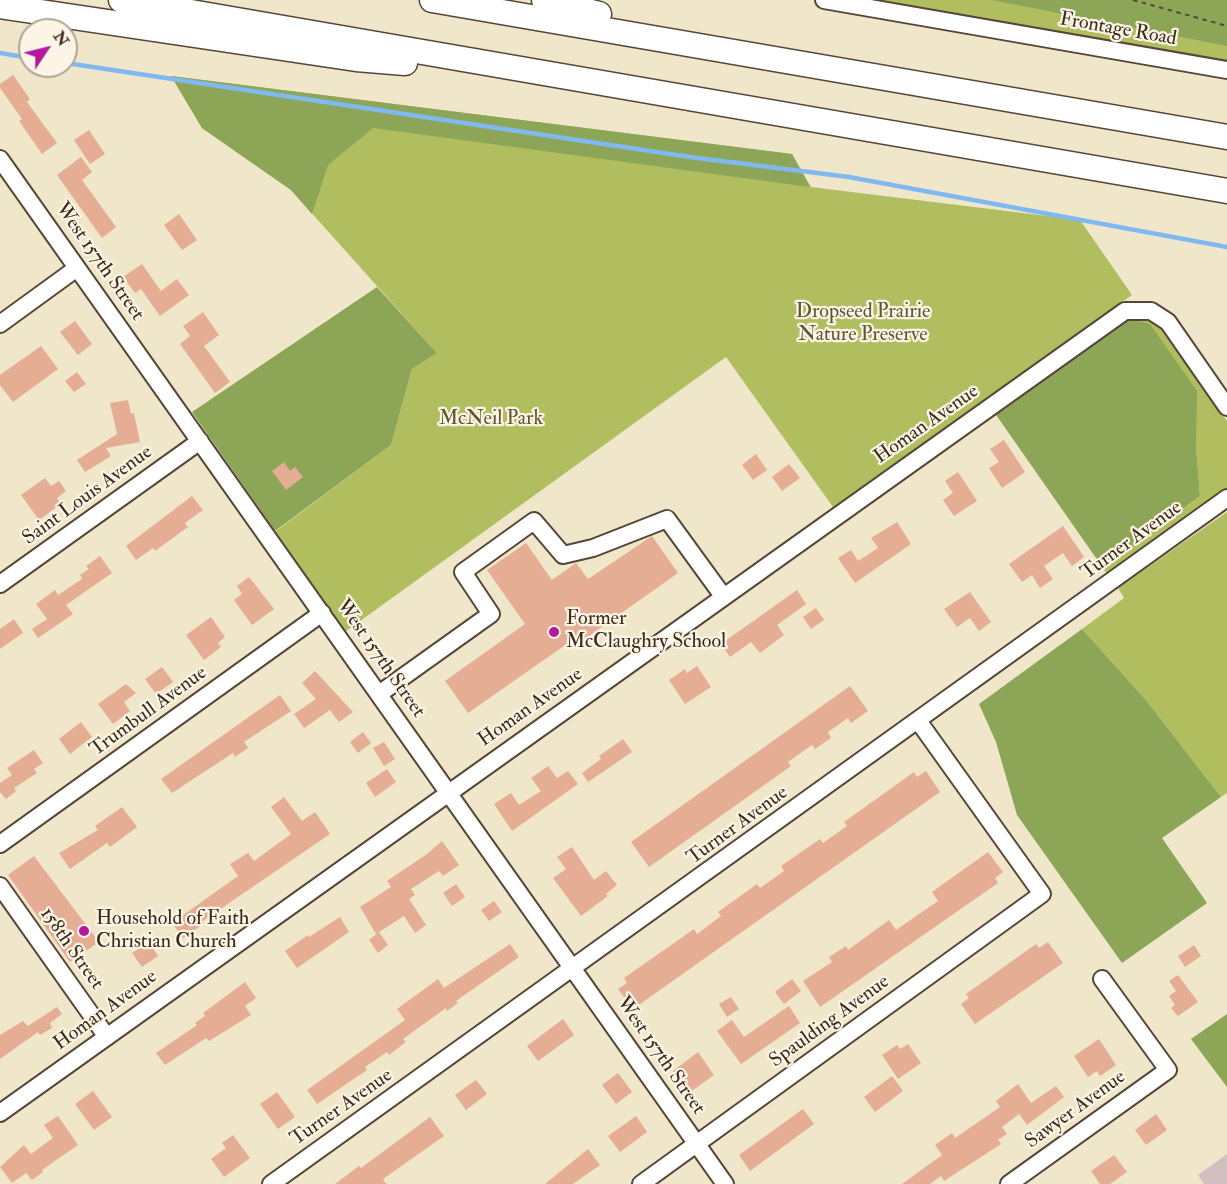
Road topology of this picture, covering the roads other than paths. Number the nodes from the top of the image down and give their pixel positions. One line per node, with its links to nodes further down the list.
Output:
1 (121, 0): 8 (highway)
2 (432, 0): 6 (highway)
3 (544, 0): 6 (highway)
4 (824, 0): 7 (street, Frontage Road)
5 (0, 6): 8 (highway)
6 (687, 42): 9 (highway)
7 (1227, 70)
8 (563, 76): 11 (highway)
9 (1227, 137)
10 (0, 159): 12 (street, West 157th Street)
11 (1227, 192)
12 (77, 268): 13 (street); 15 (street, West 157th Street)
13 (0, 324)
14 (1227, 406): 18 (street, Homan Avenue)
15 (200, 441): 17 (street, Saint Louis Avenue); 19 (street, West 157th Street)
16 (1227, 498): 21 (street, Turner Avenue)
17 (0, 584)
18 (723, 597): 20 (street); 22 (street, Homan Avenue)
19 (322, 613): 20 (street, West 157th Street); 23 (street, Trumbull Avenue)
20 (379, 694): 22 (street, West 157th Street)
21 (919, 722): 25 (street, Turner Avenue); 29 (street, Spaulding Avenue)
22 (448, 793): 25 (street, West 157th Street); 27 (street, Homan Avenue)
23 (0, 844)
24 (0, 886): 27 (street, 158th Street)
25 (573, 969): 29 (street, West 157th Street); 30 (street, Turner Avenue)
26 (1102, 979): 33 (street, Sawyer Avenue)
27 (107, 1037): 28 (street, Homan Avenue)
28 (0, 1113)
29 (697, 1144): 31 (street, Spaulding Avenue); 32 (street, West 157th Street)
30 (271, 1184)
31 (641, 1184)
32 (725, 1184)
33 (1009, 1184)

